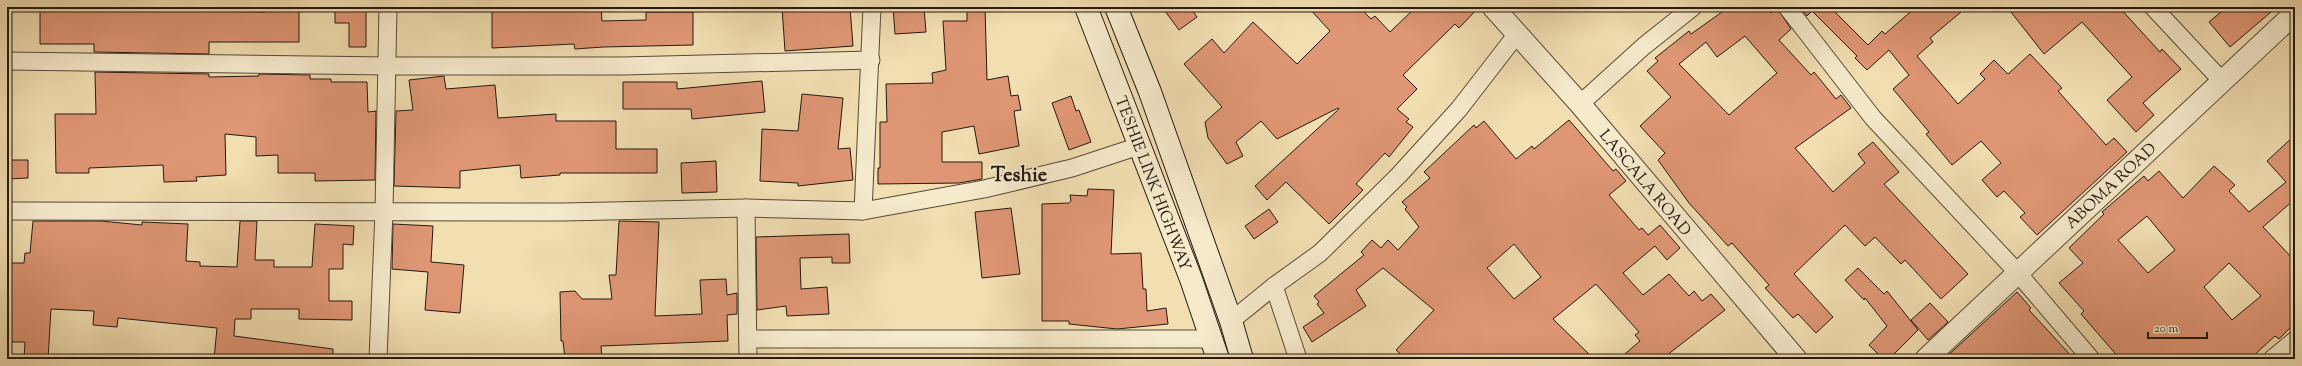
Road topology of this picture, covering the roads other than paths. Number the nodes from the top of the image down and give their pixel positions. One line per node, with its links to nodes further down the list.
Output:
1 (388, 7): 13 (street)
2 (872, 7): 11 (street)
3 (1086, 7): 16 (main road, TESHIE LINK HIGHWAY)
4 (1116, 7): 23 (main road, TESHIE LINK HIGHWAY)
5 (1493, 7): 10 (street, LASCALA ROAD)
6 (1693, 7): 15 (street)
7 (1786, 7): 21 (street)
8 (2154, 7): 14 (street)
9 (2295, 13): 14 (street, ABOMA ROAD)
10 (1517, 34): 15 (street, LASCALA ROAD); 22 (street)
11 (871, 60): 13 (street); 18 (street)
12 (7, 61): 13 (street)
13 (388, 66): 20 (street)
14 (2222, 81): 21 (street, ABOMA ROAD)
15 (1580, 104): 31 (street, LASCALA ROAD)
16 (1139, 146): 18 (street); 26 (main road, TESHIE LINK HIGHWAY)
17 (746, 208): 18 (street); 20 (street); 24 (street)
18 (863, 210)
19 (7, 211): 20 (street)
20 (384, 211): 27 (street)
21 (2017, 272): 32 (street, ABOMA ROAD); 33 (street)
22 (1274, 286): 23 (street); 30 (street)
23 (1231, 321): 29 (main road, TESHIE LINK HIGHWAY)
24 (748, 339): 26 (street); 28 (street)
25 (2295, 340): 34 (street)
26 (1216, 349)
27 (378, 359)
28 (748, 359)
29 (1242, 359)
30 (1298, 359)
31 (1796, 359)
32 (1926, 359)
33 (2091, 359)
34 (2272, 359)

